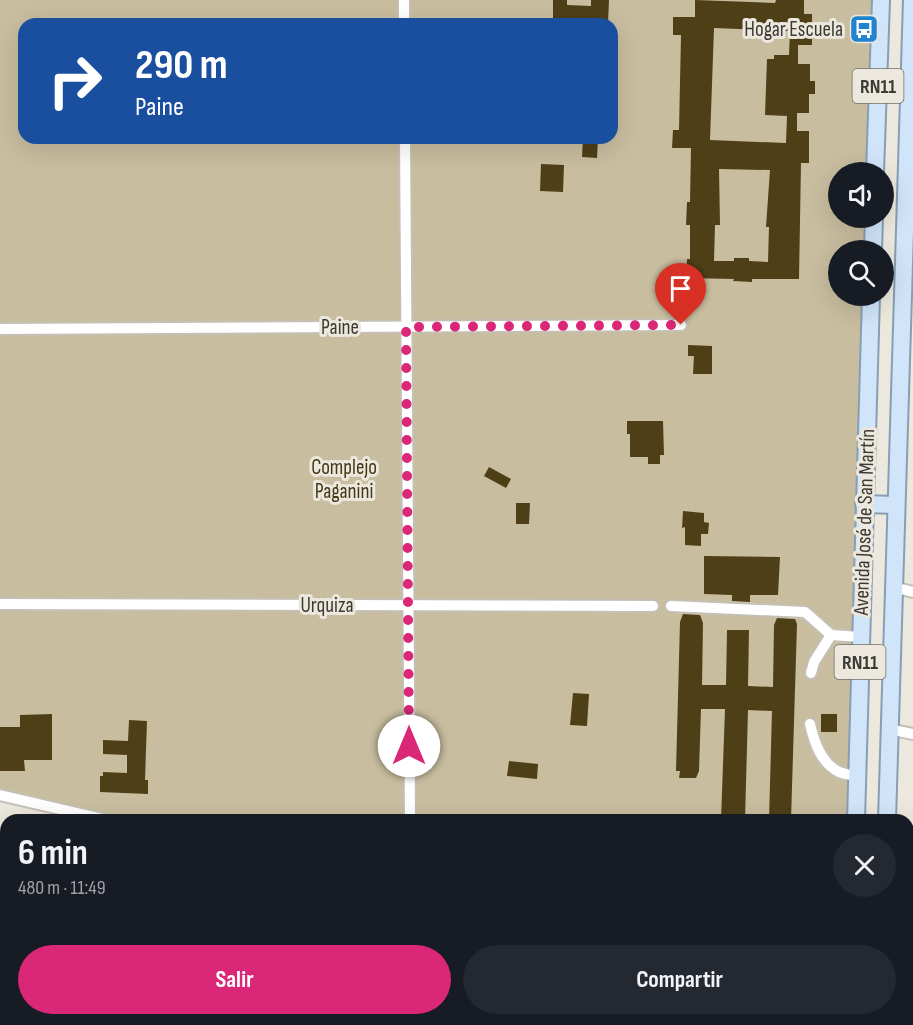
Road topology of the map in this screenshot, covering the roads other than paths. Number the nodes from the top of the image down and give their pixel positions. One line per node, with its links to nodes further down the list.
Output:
1 (404, 0): 4 (street)
2 (881, 0): 7 (main road, RN11)
3 (912, 0): 5 (main road, Avenida José de San Martín / RN11)
4 (404, 18)
5 (912, 54): 13 (main road, Avenida José de San Martín / RN11)
6 (405, 144): 10 (street)
7 (875, 162)
8 (871, 306): 12 (main road, Avenida José de San Martín / RN11)
9 (681, 325): 10 (street, Paine)
10 (406, 327): 11 (street, Paine); 17 (street)
11 (0, 329)
12 (864, 504): 13 (main road); 21 (main road, Avenida José de San Martín / RN11)
13 (896, 505): 14 (main road, Avenida José de San Martín / RN11)
14 (893, 587): 15 (street); 24 (main road, Avenida José de San Martín / RN11)
15 (913, 592)
16 (0, 604): 17 (street, Urquiza)
17 (408, 605): 18 (street, Urquiza); 29 (street)
18 (653, 606)
19 (670, 606): 20 (street)
20 (831, 635): 21 (street); 22 (street)
21 (861, 637): 26 (main road, Avenida José de San Martín / RN11)
22 (811, 673)
23 (810, 724): 26 (street)
24 (889, 729): 25 (street); 31 (main road, Avenida José de San Martín / RN11)
25 (913, 734)
26 (857, 777): 30 (main road, Avenida José de San Martín / RN11)
27 (0, 795): 28 (street)
28 (81, 814)
29 (410, 814)
30 (856, 814)
31 (887, 814)

